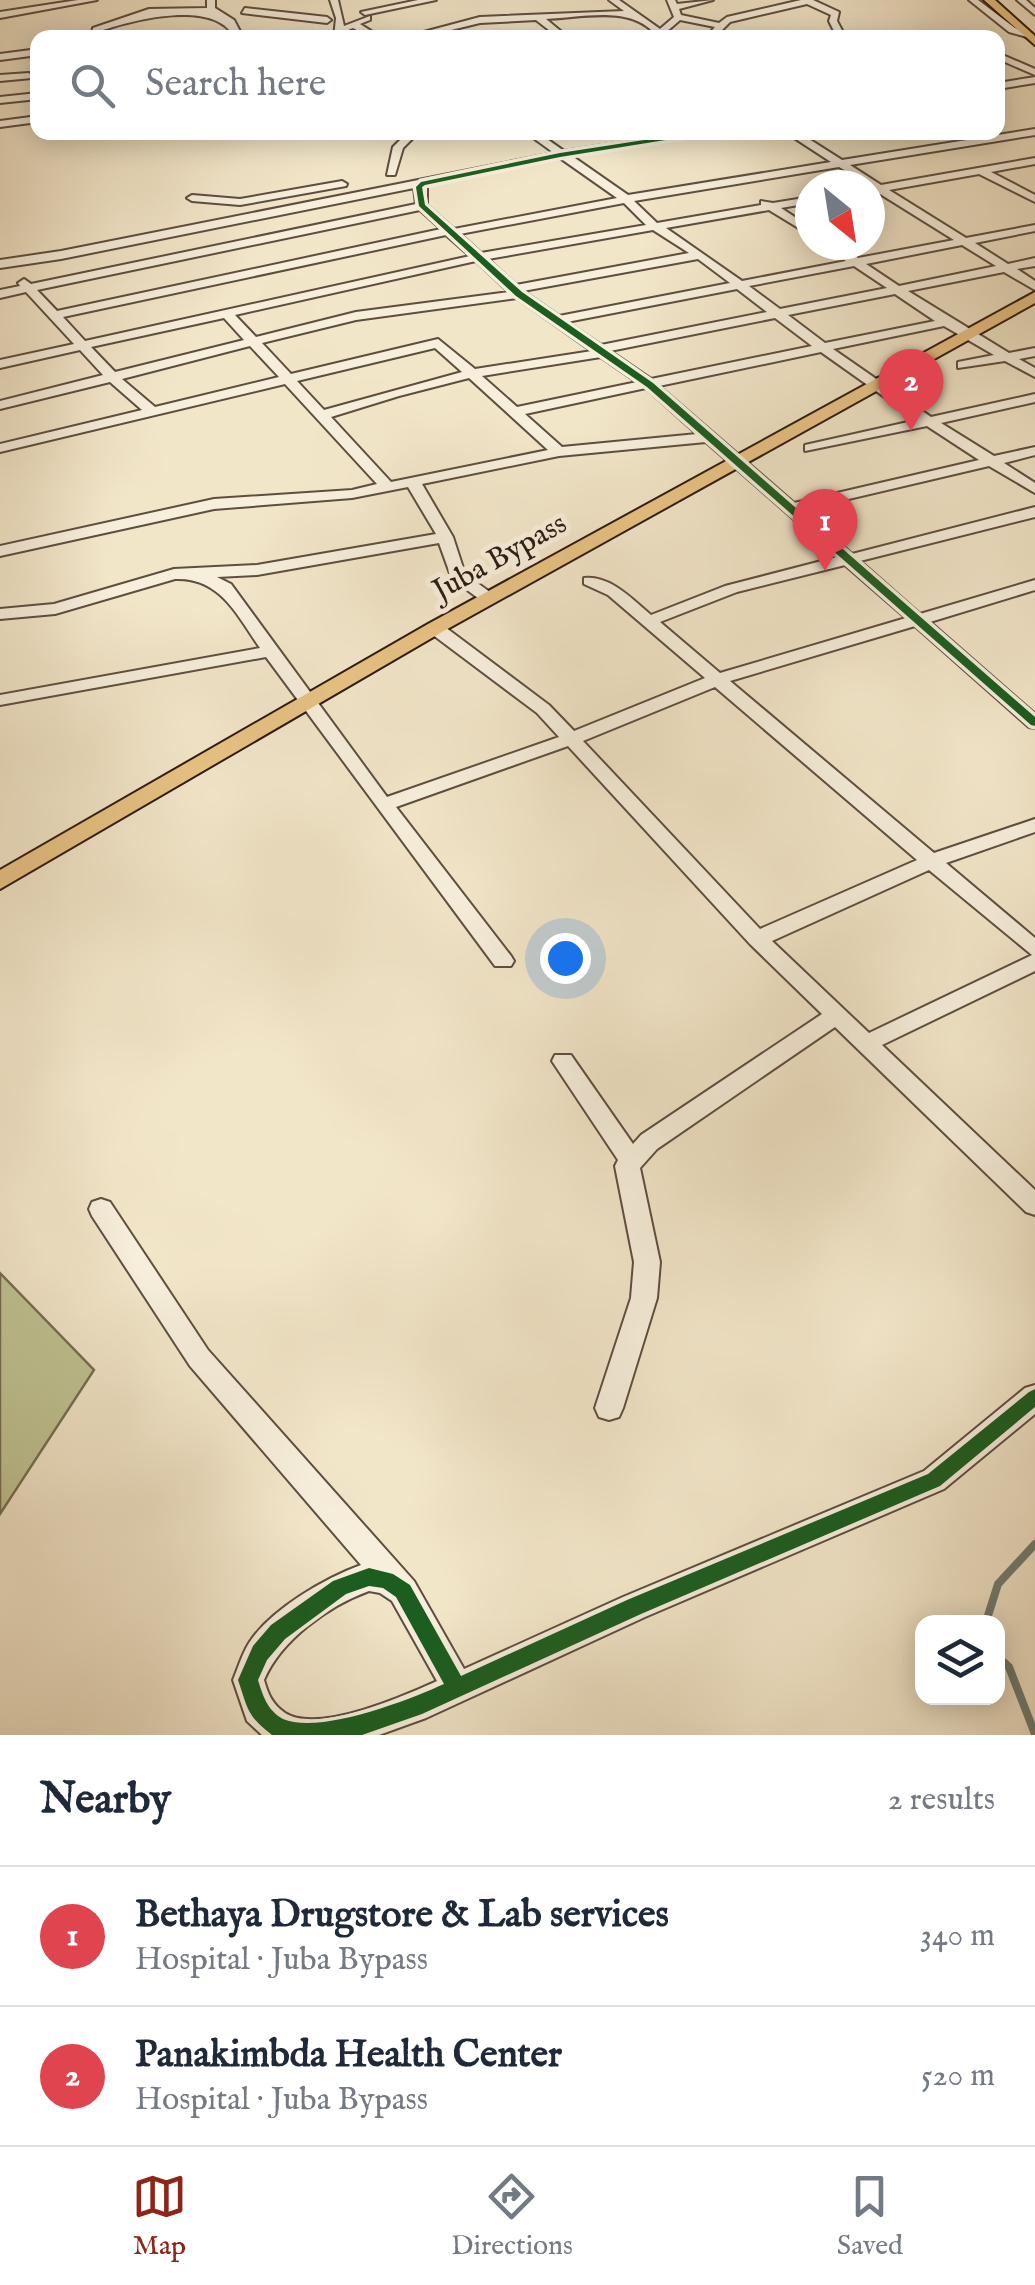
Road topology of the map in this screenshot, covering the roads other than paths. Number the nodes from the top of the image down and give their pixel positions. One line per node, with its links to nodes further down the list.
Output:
1 (93, 0): 16 (street)
2 (226, 0): 11 (street); 13 (street)
3 (334, 0): 24 (street)
4 (432, 0): 20 (street)
5 (613, 0): 15 (street)
6 (709, 0): 12 (street)
7 (806, 0): 21 (street); 32 (street)
8 (972, 0): 33 (street)
9 (990, 0): 33 (main road)
10 (1021, 0): 14 (street)
11 (212, 5): 19 (street); 22 (street)
12 (674, 8): 21 (street); 30 (street)
13 (245, 11): 18 (street); 19 (street)
14 (1035, 12)
15 (633, 14): 17 (street); 29 (street)
16 (0, 15)
17 (538, 17): 27 (street); 28 (street)
18 (326, 20)
19 (231, 22): 23 (street)
20 (355, 25): 25 (street); 26 (street)
21 (722, 26): 31 (street)
22 (96, 30)
23 (236, 30)
24 (339, 30)
25 (346, 30)
26 (364, 30)
27 (438, 30)
28 (555, 30)
29 (655, 30)
30 (666, 30)
31 (718, 30)
32 (838, 30)
33 (1033, 39): 35 (street)
34 (0, 44): 36 (street)
35 (1016, 44)
36 (30, 50)
37 (30, 53): 38 (street)
38 (16, 56): 39 (street); 43 (street)
39 (0, 58)
40 (1005, 59): 41 (street)
41 (1013, 63): 42 (street); 45 (street)
42 (1005, 64)
43 (30, 72)
44 (30, 75): 46 (street)
45 (1035, 76): 47 (street)
46 (0, 78)
47 (1005, 84)
48 (30, 95): 49 (street)
49 (0, 100)
50 (30, 120): 51 (street)
51 (0, 124)
52 (1035, 132): 53 (street)
53 (1005, 137)
54 (405, 140): 64 (street)
55 (540, 140): 59 (street)
56 (637, 140): 59 (street)
57 (802, 140): 61 (street)
58 (990, 140): 61 (street)
59 (560, 155): 66 (street); 72 (street)
60 (1035, 161): 63 (street)
61 (843, 166): 62 (street); 67 (street)
62 (849, 170)
63 (979, 170): 68 (street); 74 (street)
64 (387, 176)
65 (350, 182): 71 (street)
66 (422, 183): 76 (street); 84 (street)
67 (734, 183): 69 (street); 72 (street)
68 (885, 186)
69 (746, 191)
70 (885, 193): 82 (street)
71 (192, 198)
72 (626, 199): 79 (street); 81 (street)
73 (758, 199): 77 (street)
74 (1035, 199)
75 (795, 202): 77 (street)
76 (422, 206): 81 (street); 91 (street)
77 (770, 206): 78 (street); 79 (street)
78 (795, 222)
79 (654, 226): 83 (street); 85 (street)
80 (1035, 228): 82 (street)
81 (449, 232): 85 (street); 97 (street)
82 (964, 240): 86 (street); 88 (street)
83 (700, 256): 89 (street); 93 (street)
84 (1, 257): 91 (street)
85 (480, 258): 93 (street); 98 (street)
86 (853, 261): 89 (street); 92 (street)
87 (1035, 262): 88 (street)
88 (1006, 267): 90 (street); 92 (street)
89 (739, 285): 99 (street); 100 (street)
90 (1035, 286)
91 (32, 287): 94 (street); 97 (street)
92 (898, 291): 99 (street); 101 (street)
93 (517, 292): 100 (street); 103 (street)
94 (0, 294)
95 (1035, 297): 102 (main road, Juba Bypass)
96 (1035, 308): 102 (main road, Juba Bypass)
97 (55, 314): 104 (street)
98 (227, 314): 103 (street); 104 (street)
99 (776, 314): 105 (street); 106 (street)
100 (556, 320): 106 (street)
101 (947, 322): 102 (street); 105 (street)
102 (973, 338): 108 (street); 116 (main road, Juba Bypass)
103 (255, 340): 113 (street); 114 (street)
104 (84, 344): 109 (street); 113 (street)
105 (823, 348): 115 (street); 116 (street)
106 (602, 350): 111 (street); 115 (street)
107 (1035, 352): 108 (street)
108 (1010, 358): 110 (street); 112 (street)
109 (0, 364)
110 (963, 365)
111 (469, 374): 114 (street); 120 (street); 121 (street)
112 (1035, 374)
113 (112, 376): 118 (street); 119 (street)
114 (288, 378): 119 (street); 121 (street)
115 (650, 385): 120 (street); 123 (street)
116 (881, 391): 122 (street); 129 (main road, Juba Bypass)
117 (1035, 398): 122 (street)
118 (0, 404)
119 (151, 410): 124 (street)
120 (513, 412): 127 (street)
121 (324, 415): 131 (street)
122 (928, 423): 125 (street); 128 (street)
123 (709, 437): 127 (street); 129 (street)
124 (0, 448)
125 (810, 448)
126 (1035, 451): 128 (street)
127 (558, 452): 130 (street)
128 (991, 460): 132 (street); 133 (street)
129 (744, 467): 133 (street); 141 (main road, Juba Bypass); 145 (main road, Juba Bypass)
130 (413, 482): 131 (street); 135 (street)
131 (389, 488): 136 (street)
132 (1035, 489)
133 (789, 509): 137 (street)
134 (1035, 512): 137 (street)
135 (446, 538): 138 (street); 141 (street)
136 (0, 551)
137 (847, 560): 143 (street); 144 (street)
138 (196, 572): 142 (street); 146 (street)
139 (590, 581): 144 (street)
140 (1035, 585): 143 (street)
141 (488, 598): 145 (main road, Juba Bypass)
142 (0, 614)
143 (913, 618): 147 (street); 150 (street)
144 (649, 621): 147 (street)
145 (441, 633): 149 (main road, Juba Bypass); 151 (street)
146 (269, 652): 148 (street); 149 (street)
147 (719, 679): 151 (street); 154 (street)
148 (0, 700)
149 (310, 706): 152 (street); 155 (main road, Juba Bypass)
150 (1035, 723)
151 (571, 740): 152 (street); 156 (street)
152 (386, 804): 158 (street)
153 (1035, 825): 154 (street)
154 (932, 861): 156 (street); 157 (street)
155 (0, 883)
156 (757, 939): 160 (street)
157 (1035, 949)
158 (502, 961)
159 (1035, 962): 161 (street)
160 (836, 1016): 161 (street); 163 (street)
161 (864, 1044): 164 (street)
162 (563, 1062): 163 (street)
163 (630, 1159): 167 (street)
164 (1035, 1204)
165 (101, 1209): 168 (street)
166 (1035, 1398): 169 (street)
167 (608, 1408)
168 (403, 1592): 169 (street); 169 (street)
169 (457, 1688)

